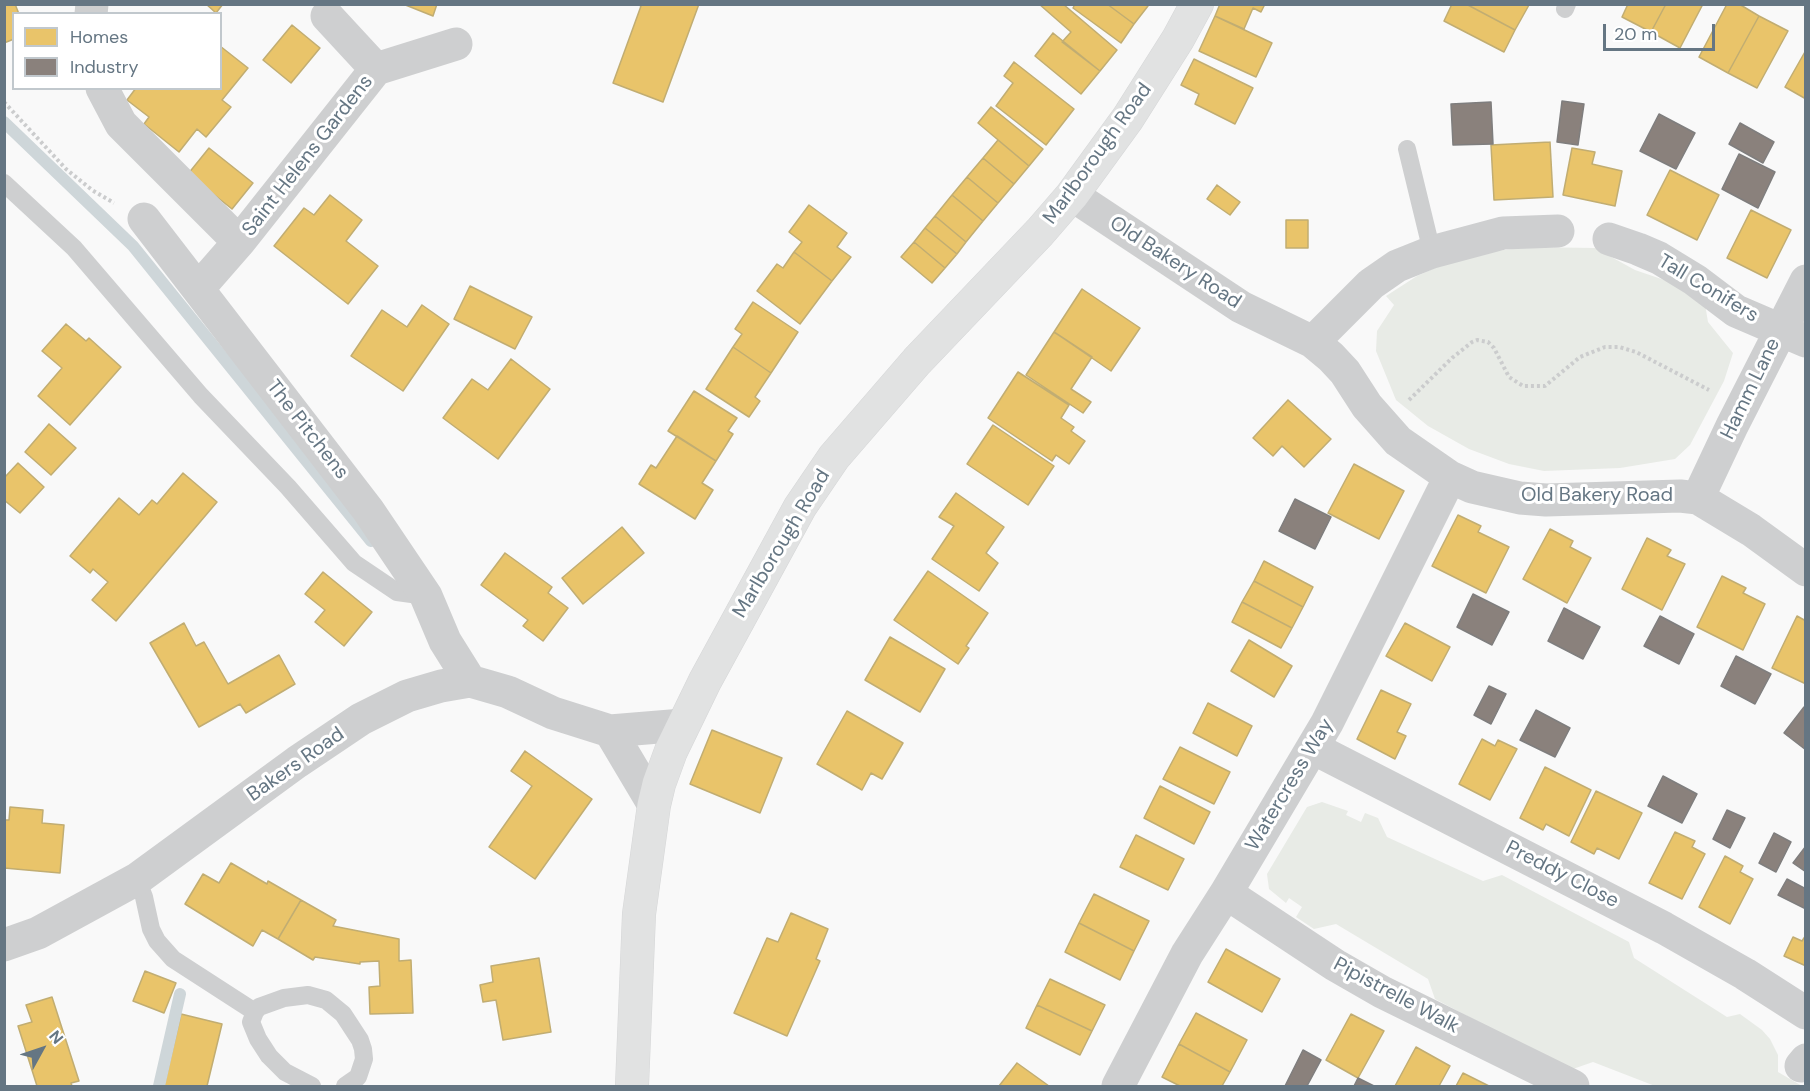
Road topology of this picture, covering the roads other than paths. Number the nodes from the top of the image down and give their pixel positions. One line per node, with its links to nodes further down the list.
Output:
1 (1197, 4): 8 (main road, Marlborough Road)
2 (327, 16): 4 (street, Saint Helens Gardens)
3 (456, 44): 4 (street, Saint Helens Gardens)
4 (376, 69): 12 (street, Saint Helens Gardens)
5 (103, 90): 12 (street, Saint Helens Gardens)
6 (1407, 149): 13 (lane)
7 (4, 183): 21 (lane)
8 (1072, 195): 17 (street, Old Bakery Road); 23 (main road, Marlborough Road)
9 (144, 219): 15 (street, The Pitchens)
10 (1558, 231): 13 (street)
11 (1609, 239): 16 (street, Tall Conifers)
12 (239, 242): 15 (street, Saint Helens Gardens)
13 (1432, 252): 17 (street)
14 (1806, 281): 16 (street, Hamm Lane)
15 (198, 289): 21 (street, The Pitchens)
16 (1793, 336): 19 (street, Hamm Lane)
17 (1313, 342): 18 (street, Old Bakery Road)
18 (1450, 477): 19 (street, Old Bakery Road); 25 (street, Watercress Way)
19 (1698, 498): 20 (street, Old Bakery Road)
20 (1806, 570)
21 (426, 596): 22 (street, The Pitchens)
22 (470, 681): 24 (street); 27 (street, Bakers Road)
23 (683, 725): 24 (street); 26 (main road, Marlborough Road)
24 (610, 731): 26 (street)
25 (1313, 748): 28 (street, Watercress Way); 31 (street, Preddy Close)
26 (654, 805): 34 (main road, Marlborough Road)
27 (137, 879): 29 (street, Bakers Road); 30 (lane)
28 (1226, 893): 35 (street, Watercress Way); 36 (street, Pipistrelle Walk)
29 (4, 945)
30 (255, 1012): 32 (lane); 33 (lane)
31 (1806, 1013)
32 (312, 1086)
33 (345, 1086)
34 (632, 1086)
35 (1118, 1086)
36 (1573, 1086)

